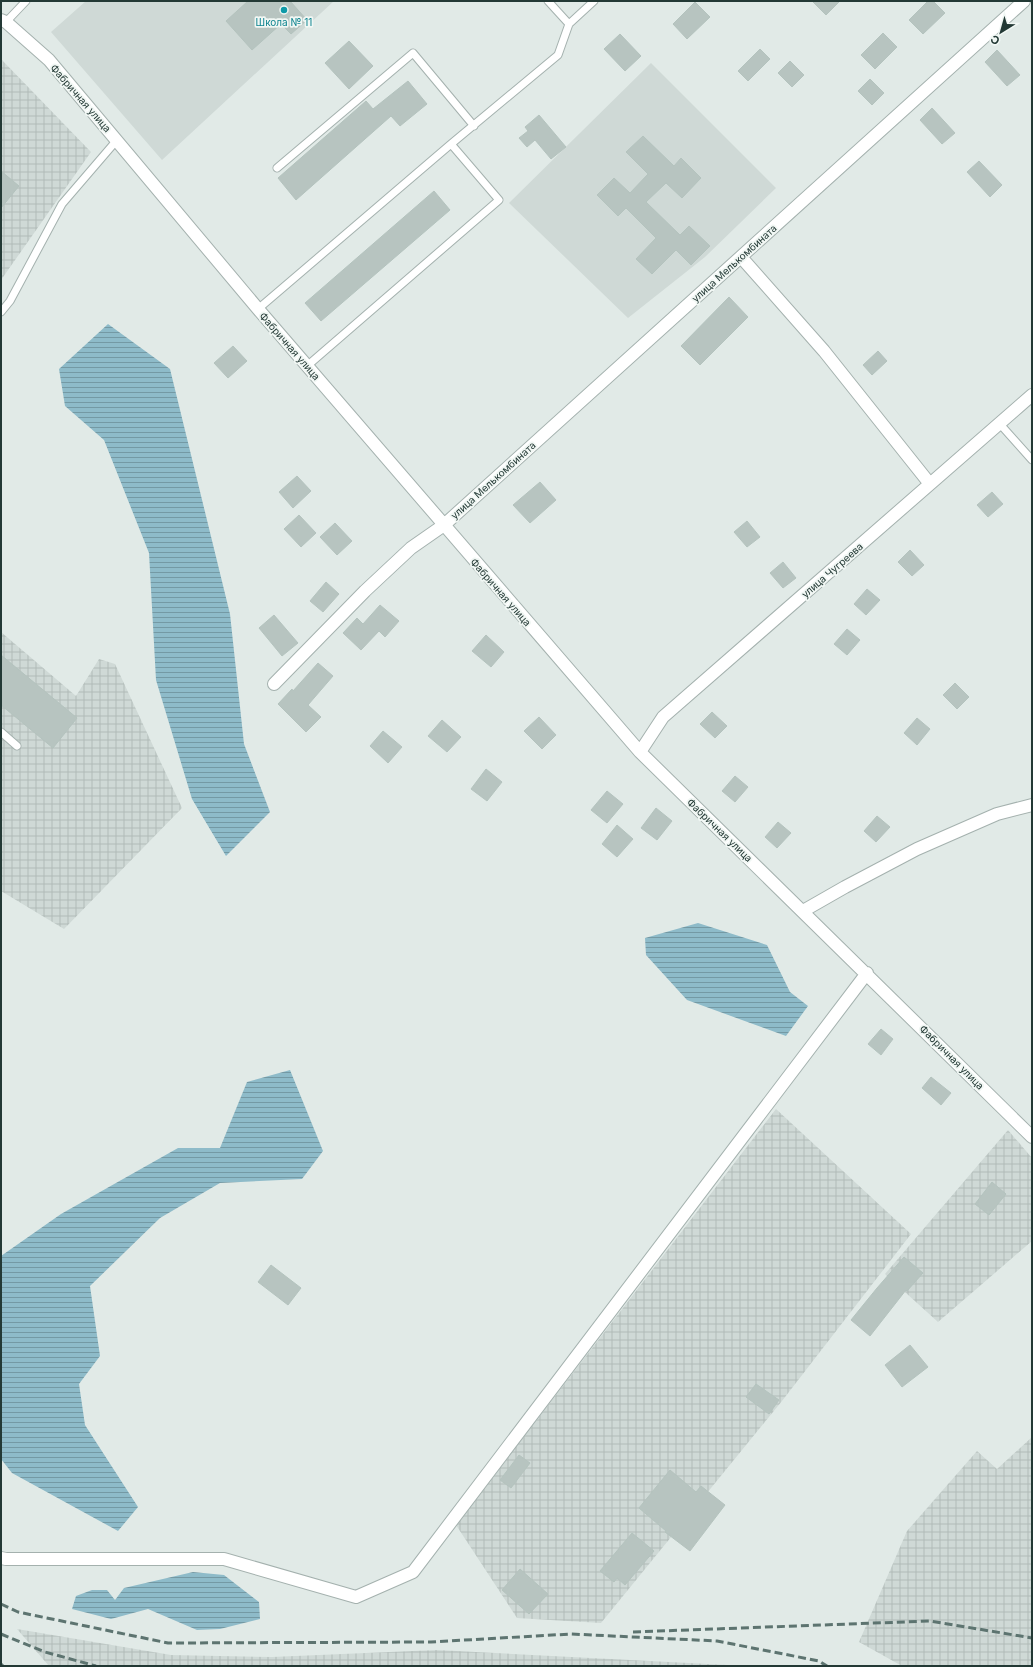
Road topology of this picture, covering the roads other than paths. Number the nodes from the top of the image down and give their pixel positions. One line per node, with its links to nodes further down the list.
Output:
1 (26, 1): 5 (lane)
2 (548, 1): 6 (lane)
3 (594, 1): 6 (lane)
4 (1024, 1): 11 (street, улица Мелькомбината)
5 (4, 21): 8 (street, Фабричная улица)
6 (569, 24): 7 (lane)
7 (474, 126): 9 (lane); 10 (lane)
8 (117, 140): 12 (street, Фабричная улица); 13 (lane)
9 (451, 144): 12 (lane); 14 (lane)
10 (277, 168)
11 (741, 256): 18 (street); 19 (street, улица Мелькомбината)
12 (258, 309): 14 (street, Фабричная улица)
13 (1, 312)
14 (307, 366): 19 (street, Фабричная улица)
15 (1032, 395): 16 (street, улица Чугреева)
16 (1000, 423): 17 (lane); 18 (street, улица Чугреева)
17 (1032, 460)
18 (930, 484): 23 (street, улица Чугреева)
19 (444, 525): 20 (street, улица Мелькомбината); 23 (street, Фабричная улица)
20 (274, 684)
21 (1, 732): 22 (lane)
22 (17, 746)
23 (640, 752): 25 (street, Фабричная улица)
24 (1032, 804): 25 (street)
25 (803, 911): 26 (street, Фабричная улица)
26 (867, 973): 27 (street, Фабричная улица); 28 (street)
27 (1032, 1136)
28 (1, 1558)

